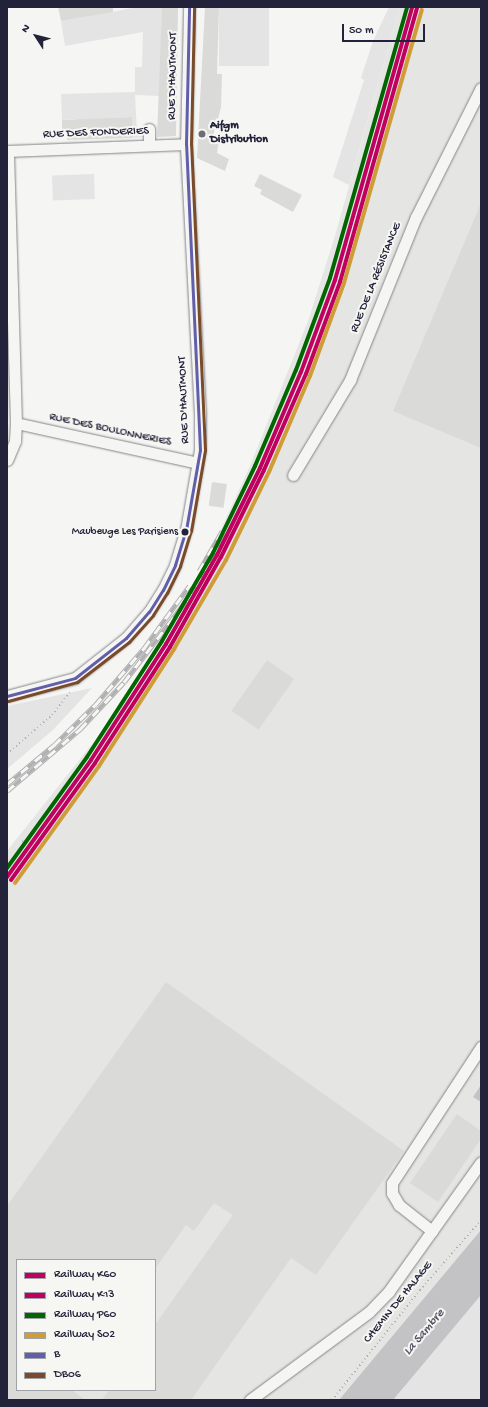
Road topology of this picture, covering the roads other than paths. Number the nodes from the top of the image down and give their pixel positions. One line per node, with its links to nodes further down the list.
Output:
1 (189, 7): 4 (street, RUE D'HAUTMONT)
2 (481, 88): 10 (street, RUE DE LA RÉSISTANCE)
3 (149, 129): 5 (street)
4 (186, 144): 5 (street, RUE DES FONDERIES); 9 (street, RUE D'HAUTMONT)
5 (149, 145): 6 (street, RUE DES FONDERIES)
6 (8, 151): 7 (street)
7 (16, 424): 8 (street); 9 (street, RUE DES BOULONNERIES)
8 (8, 454)
9 (198, 463): 11 (street, RUE D'HAUTMONT)
10 (293, 475)
11 (9, 695)
12 (481, 1047): 14 (street)
13 (481, 1162): 14 (street)
14 (432, 1231): 15 (street)
15 (250, 1400)

